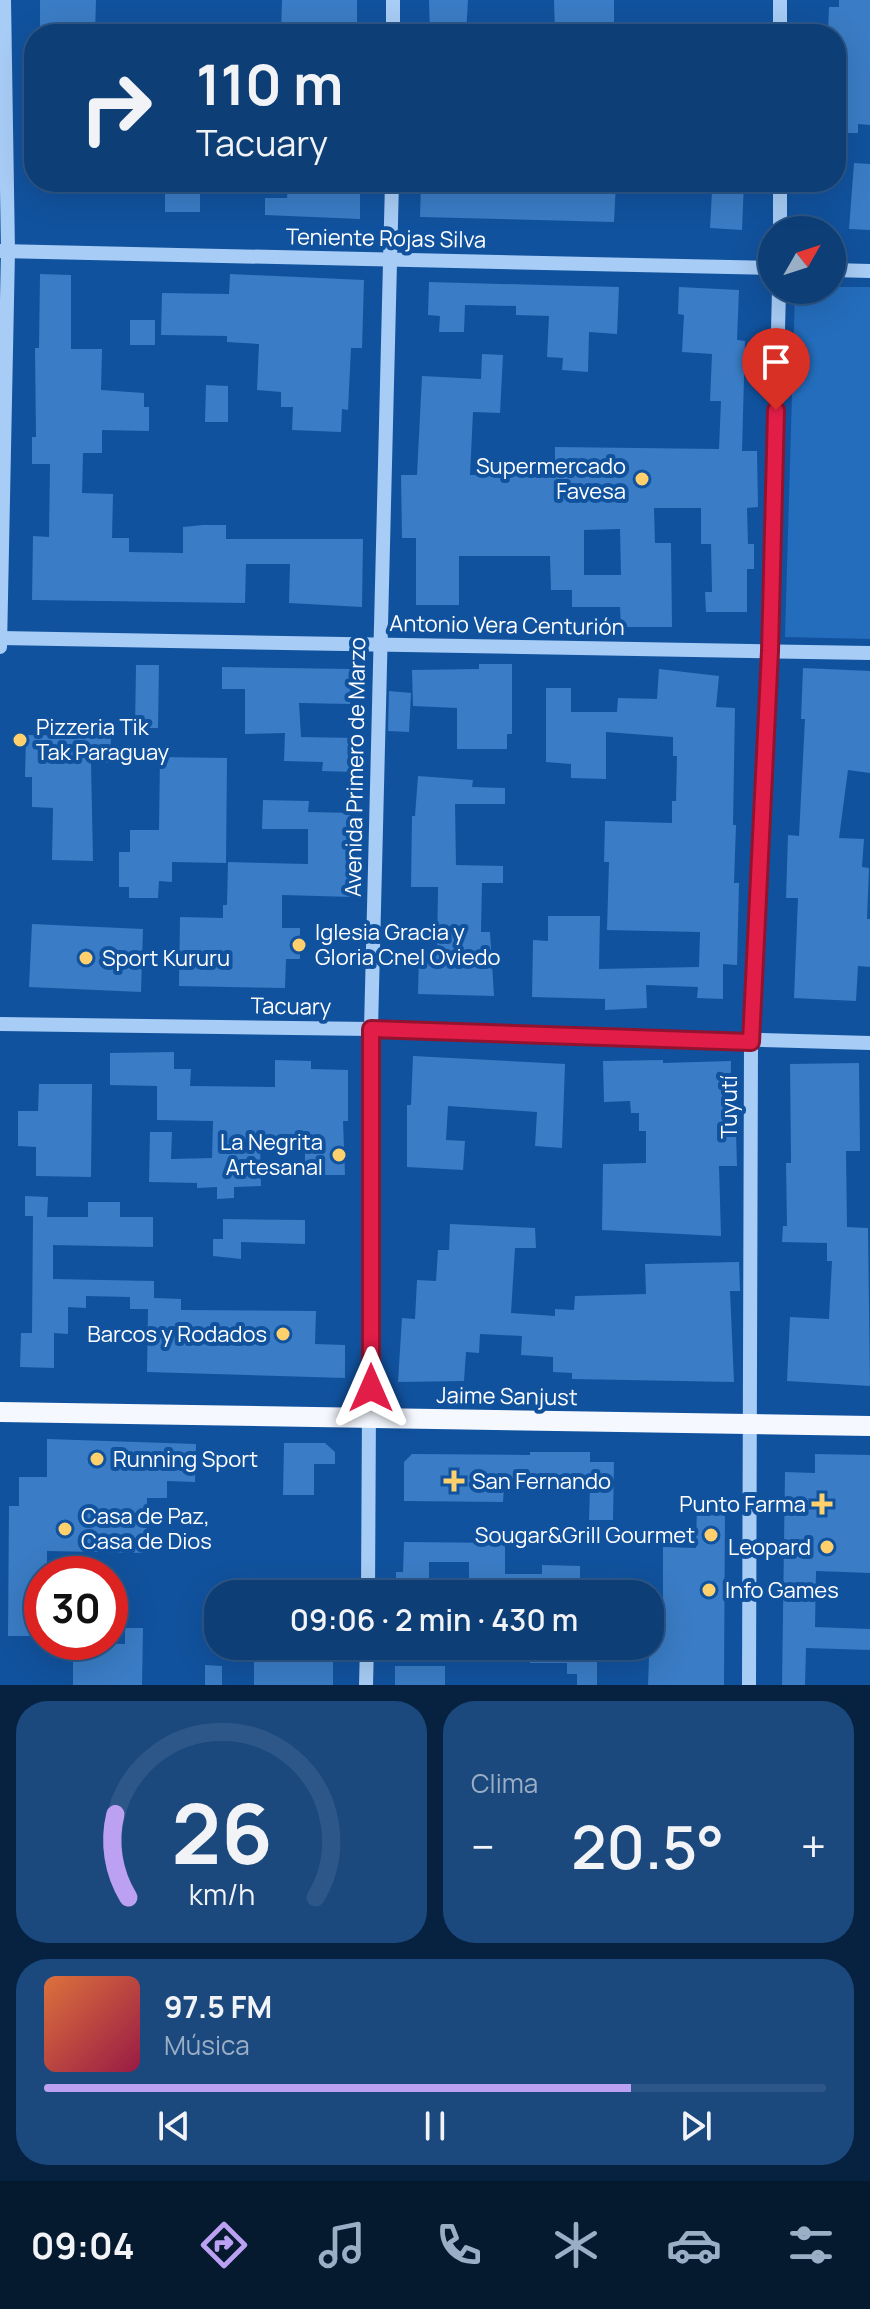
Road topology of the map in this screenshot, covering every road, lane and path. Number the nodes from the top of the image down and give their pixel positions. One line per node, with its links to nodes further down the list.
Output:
1 (4, 0): 9 (street)
2 (393, 0): 4 (street)
3 (780, 0): 5 (street)
4 (393, 24)
5 (780, 24)
6 (392, 192): 10 (street, Avenida Primero de Marzo)
7 (780, 192): 8 (street)
8 (780, 216)
9 (4, 251): 10 (street, Teniente Rojas Silva); 15 (street)
10 (391, 260): 11 (street, Teniente Rojas Silva); 16 (street, Avenida Primero de Marzo)
11 (758, 268)
12 (846, 270): 13 (street)
13 (870, 271)
14 (779, 304): 18 (street, Tuyutí)
15 (0, 638): 16 (street, Antonio Vera Centurión); 17 (street)
16 (379, 644): 18 (street, Antonio Vera Centurión); 21 (street, Avenida Primero de Marzo)
17 (0, 647)
18 (770, 651): 19 (street, Antonio Vera Centurión); 22 (street, Tuyutí)
19 (870, 653)
20 (0, 1024): 21 (street, Tacuary)
21 (371, 1029): 22 (street, Tacuary); 25 (street, Avenida Primero de Marzo)
22 (751, 1042): 23 (street, Tacuary); 26 (street, Tuyutí)
23 (870, 1043)
24 (0, 1412): 25 (main road, Jaime Sanjust)
25 (371, 1418): 26 (main road, Jaime Sanjust); 28 (street, Avenida Primero de Marzo)
26 (751, 1424): 27 (main road, Jaime Sanjust); 31 (street, Tuyutí)
27 (870, 1426)
28 (368, 1580)
29 (367, 1660): 30 (street)
30 (366, 1685)
31 (749, 1685)

